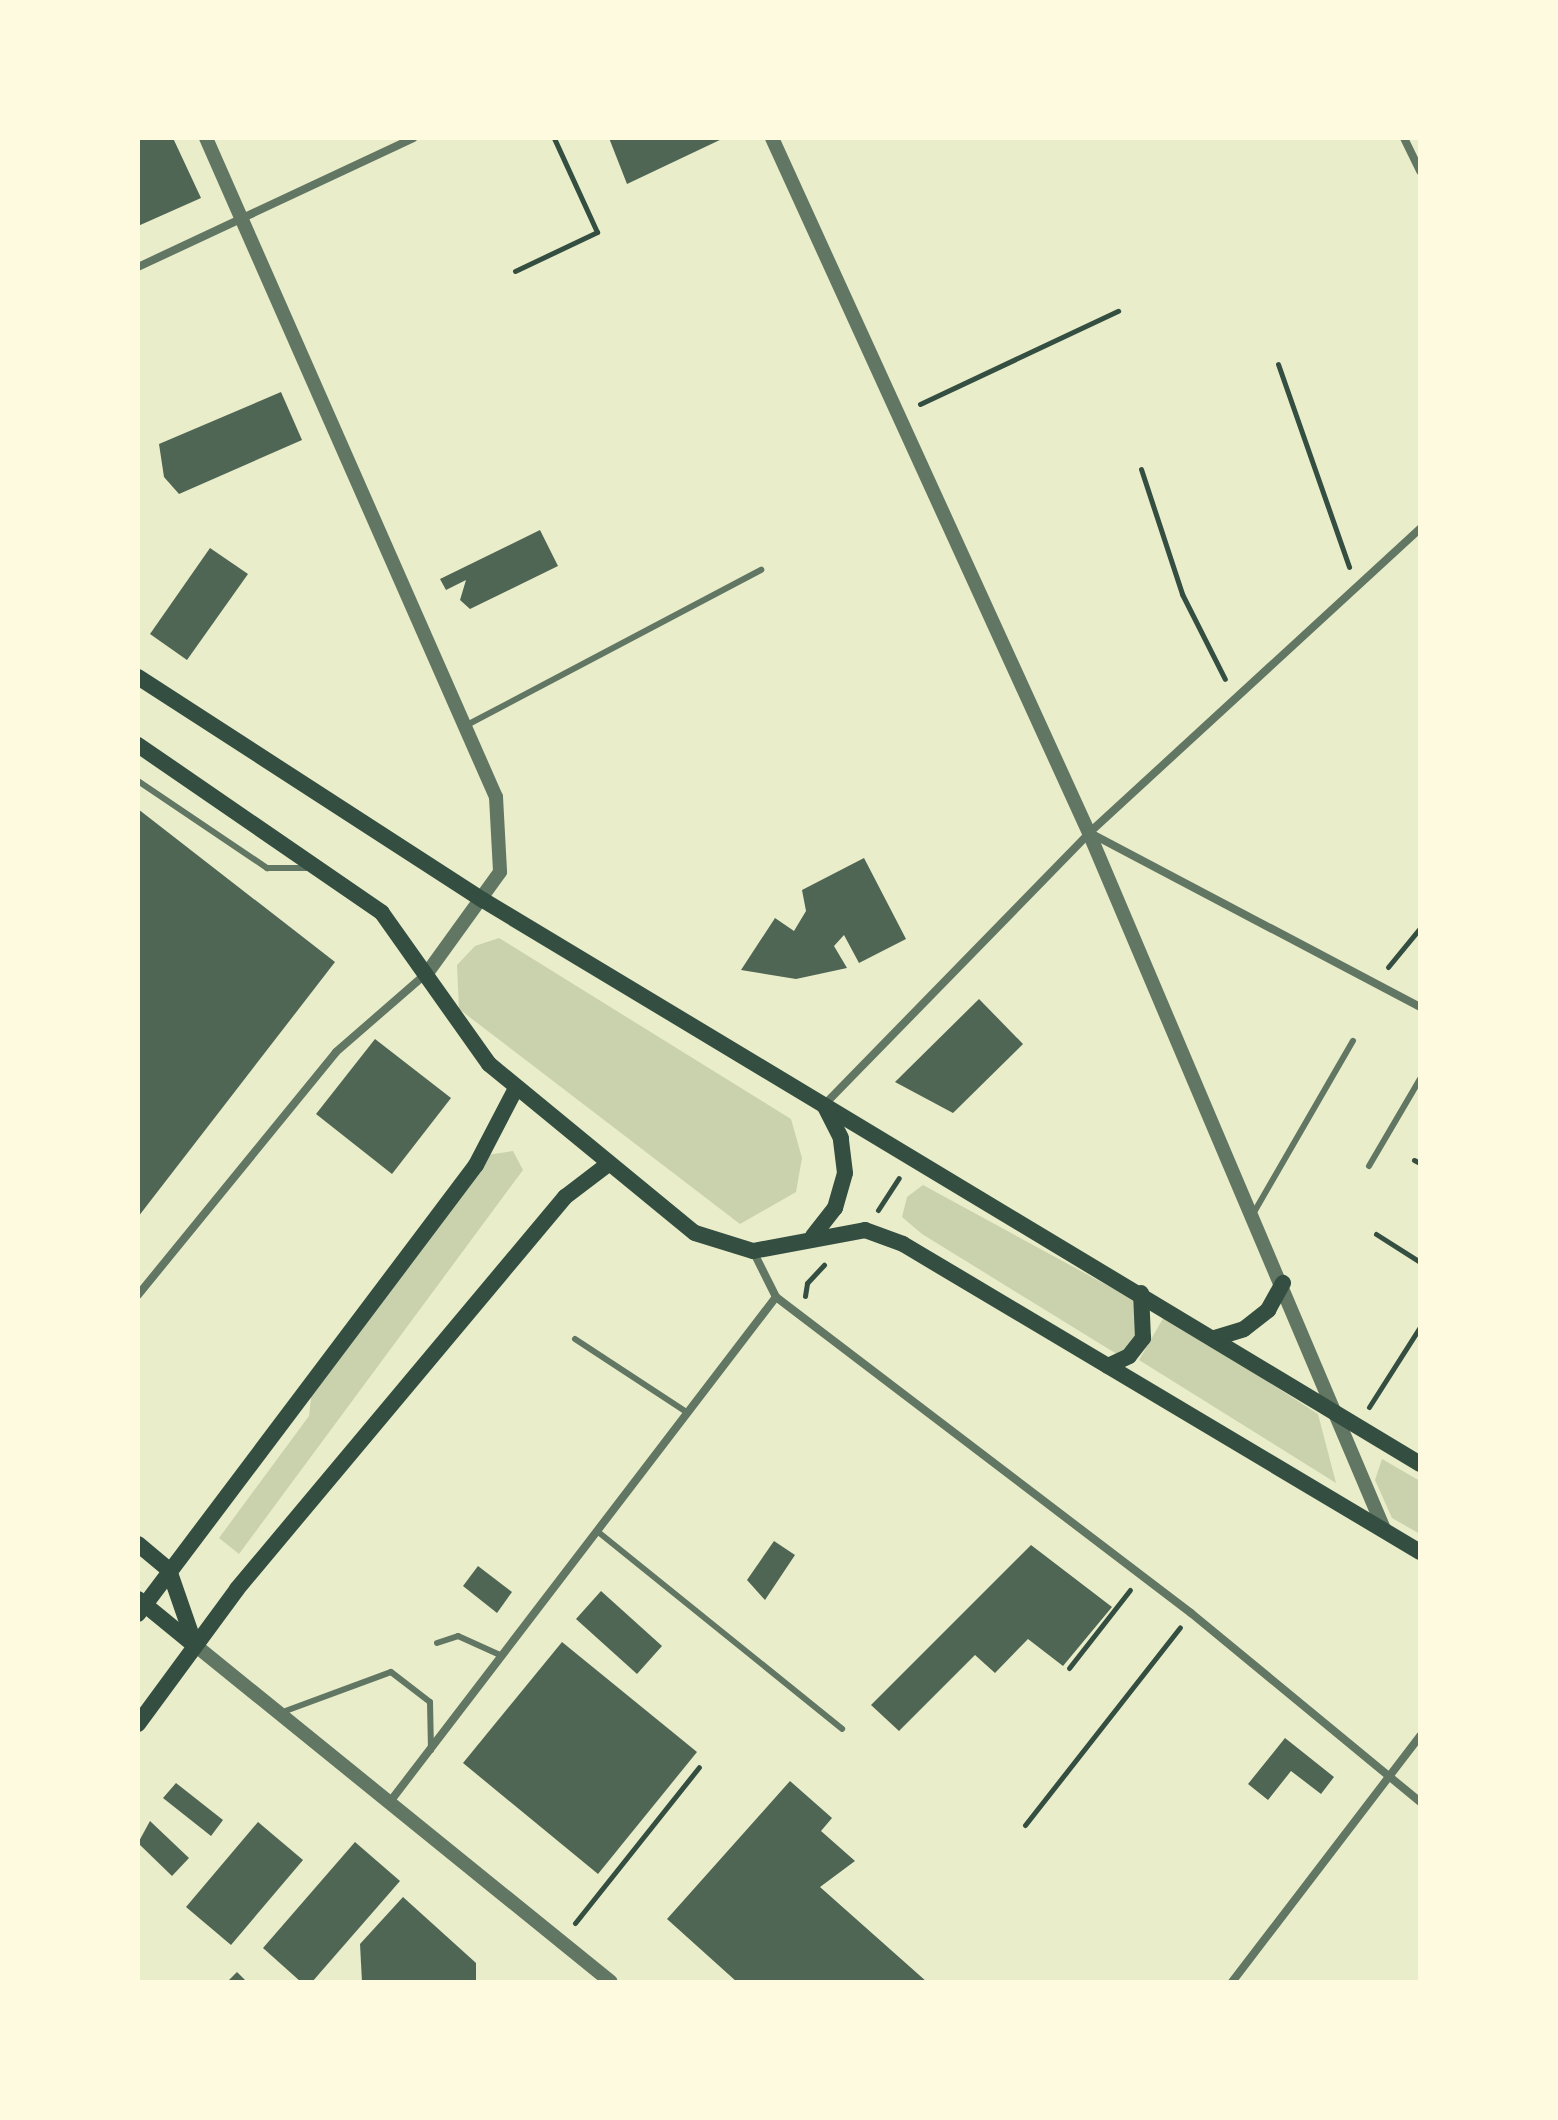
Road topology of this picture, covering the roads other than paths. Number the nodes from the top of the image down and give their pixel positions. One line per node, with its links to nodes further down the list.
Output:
1 (206, 138): 6 (street)
2 (413, 138): 6 (street)
3 (772, 138): 14 (street)
4 (1404, 138): 5 (street)
5 (1420, 171)
6 (243, 220): 7 (street); 11 (street)
7 (138, 267)
8 (1420, 529): 14 (street)
9 (761, 570): 11 (lane)
10 (138, 677): 16 (main road)
11 (465, 726): 16 (street)
12 (138, 745): 15 (main road)
13 (138, 781): 15 (lane)
14 (1089, 833): 18 (street); 22 (street); 25 (street)
15 (323, 869): 17 (main road)
16 (483, 900): 17 (street); 22 (main road)
17 (428, 972): 21 (main road); 30 (street)
18 (1420, 1007)
19 (1353, 1041): 25 (lane)
20 (1420, 1079): 24 (lane)
21 (515, 1090): 23 (main road); 42 (main road)
22 (824, 1106): 26 (main road); 29 (main road)
23 (607, 1165): 27 (main road); 45 (main road)
24 (1369, 1166)
25 (1252, 1215): 28 (street)
26 (813, 1236): 27 (main road); 34 (main road)
27 (753, 1251): 31 (street)
28 (1283, 1283): 32 (main road); 36 (street)
29 (1141, 1293): 32 (main road); 34 (main road)
30 (138, 1295)
31 (776, 1297): 35 (street); 52 (street)
32 (1215, 1338): 36 (main road)
33 (575, 1339): 35 (lane)
34 (1108, 1366): 38 (main road)
35 (688, 1413): 39 (street)
36 (1341, 1415): 37 (main road); 38 (street)
37 (1420, 1464)
38 (1384, 1529): 41 (main road)
39 (597, 1531): 46 (street); 49 (lane)
40 (138, 1544): 42 (main road)
41 (1420, 1552)
42 (169, 1570): 43 (main road); 45 (main road)
43 (140, 1606): 45 (main road)
44 (437, 1643): 46 (lane)
45 (195, 1645): 47 (street); 48 (main road)
46 (502, 1656): 51 (street)
47 (280, 1713): 51 (lane); 54 (street)
48 (138, 1724)
49 (842, 1729)
50 (1420, 1736): 52 (street)
51 (431, 1750): 54 (street)
52 (1389, 1778): 53 (street); 56 (street)
53 (1420, 1802)
54 (389, 1804): 55 (street)
55 (611, 1982)
56 (1232, 1982)

